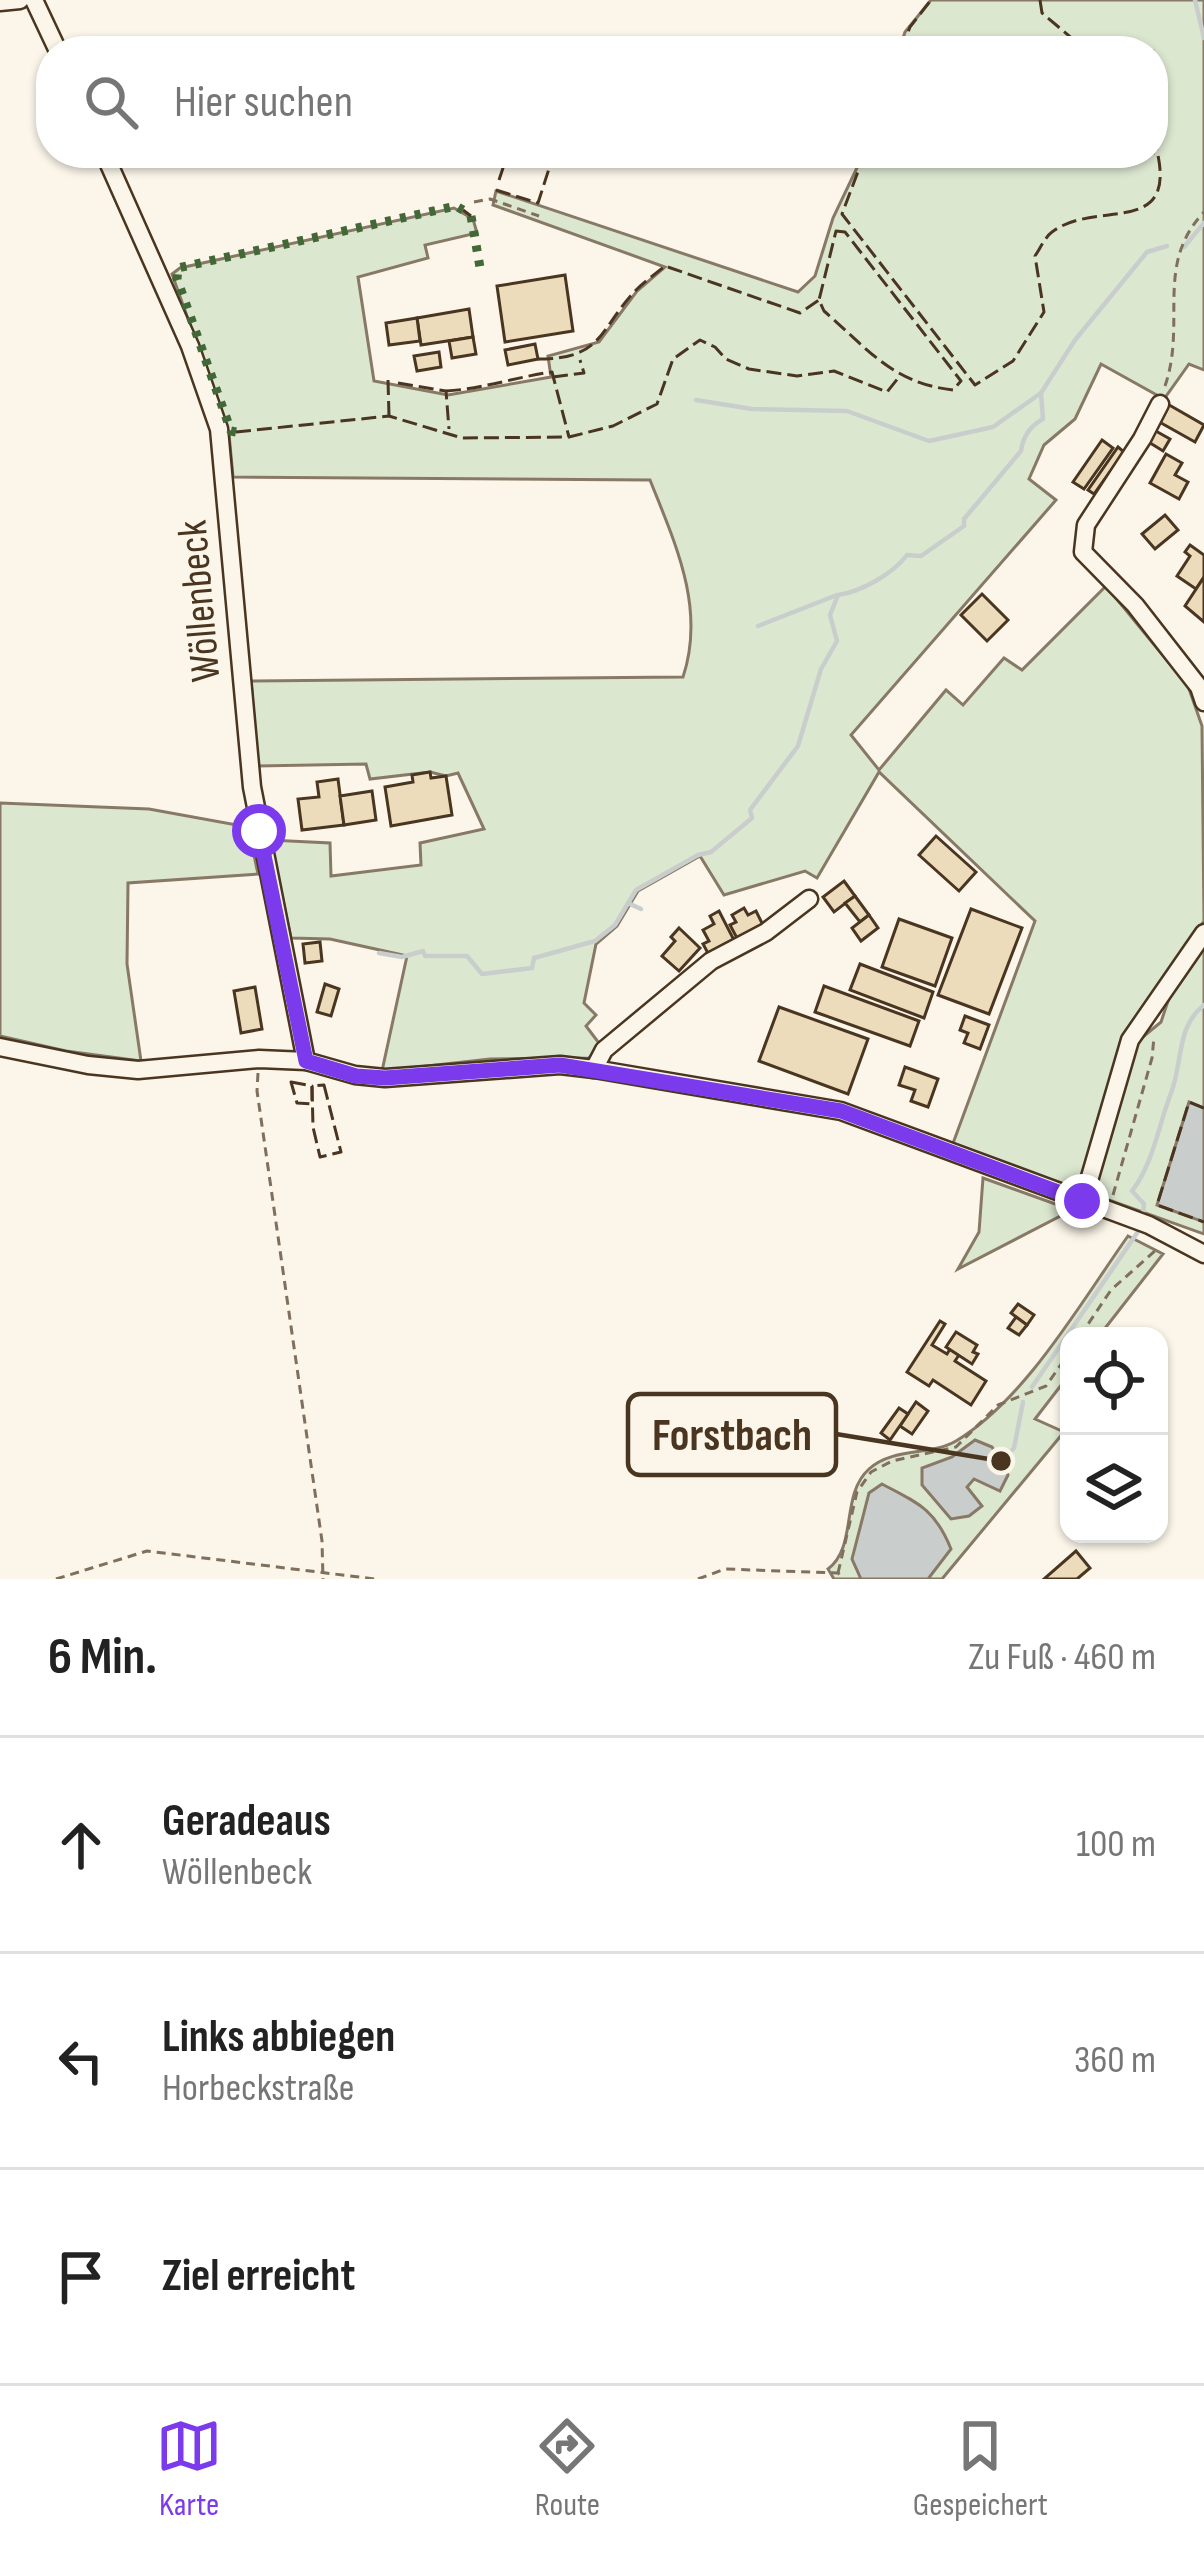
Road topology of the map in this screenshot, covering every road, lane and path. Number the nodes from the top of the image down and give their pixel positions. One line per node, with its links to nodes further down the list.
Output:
1 (20, 0): 3 (street)
2 (34, 0): 4 (street)
3 (0, 2)
4 (51, 36)
5 (111, 168): 16 (street, Wöllenbeck)
6 (473, 202): 8 (path)
7 (1204, 212): 9 (path)
8 (539, 216)
9 (1160, 404): 10 (street)
10 (1204, 702)
11 (809, 899): 17 (street)
12 (1204, 933): 13 (street)
13 (1154, 1011): 18 (street); 19 (path)
14 (0, 1047): 15 (street)
15 (259, 1059): 16 (street); 25 (path)
16 (306, 1061): 17 (street)
17 (595, 1069): 18 (street)
18 (1082, 1201): 19 (street)
19 (1109, 1209): 20 (street)
20 (1172, 1236): 21 (street); 22 (path)
21 (1204, 1254)
22 (1086, 1327)
23 (1060, 1366): 24 (path)
24 (838, 1574): 28 (path); 29 (path)
25 (323, 1576): 26 (path); 27 (path)
26 (56, 1579)
27 (375, 1579)
28 (698, 1579)
29 (844, 1579)

